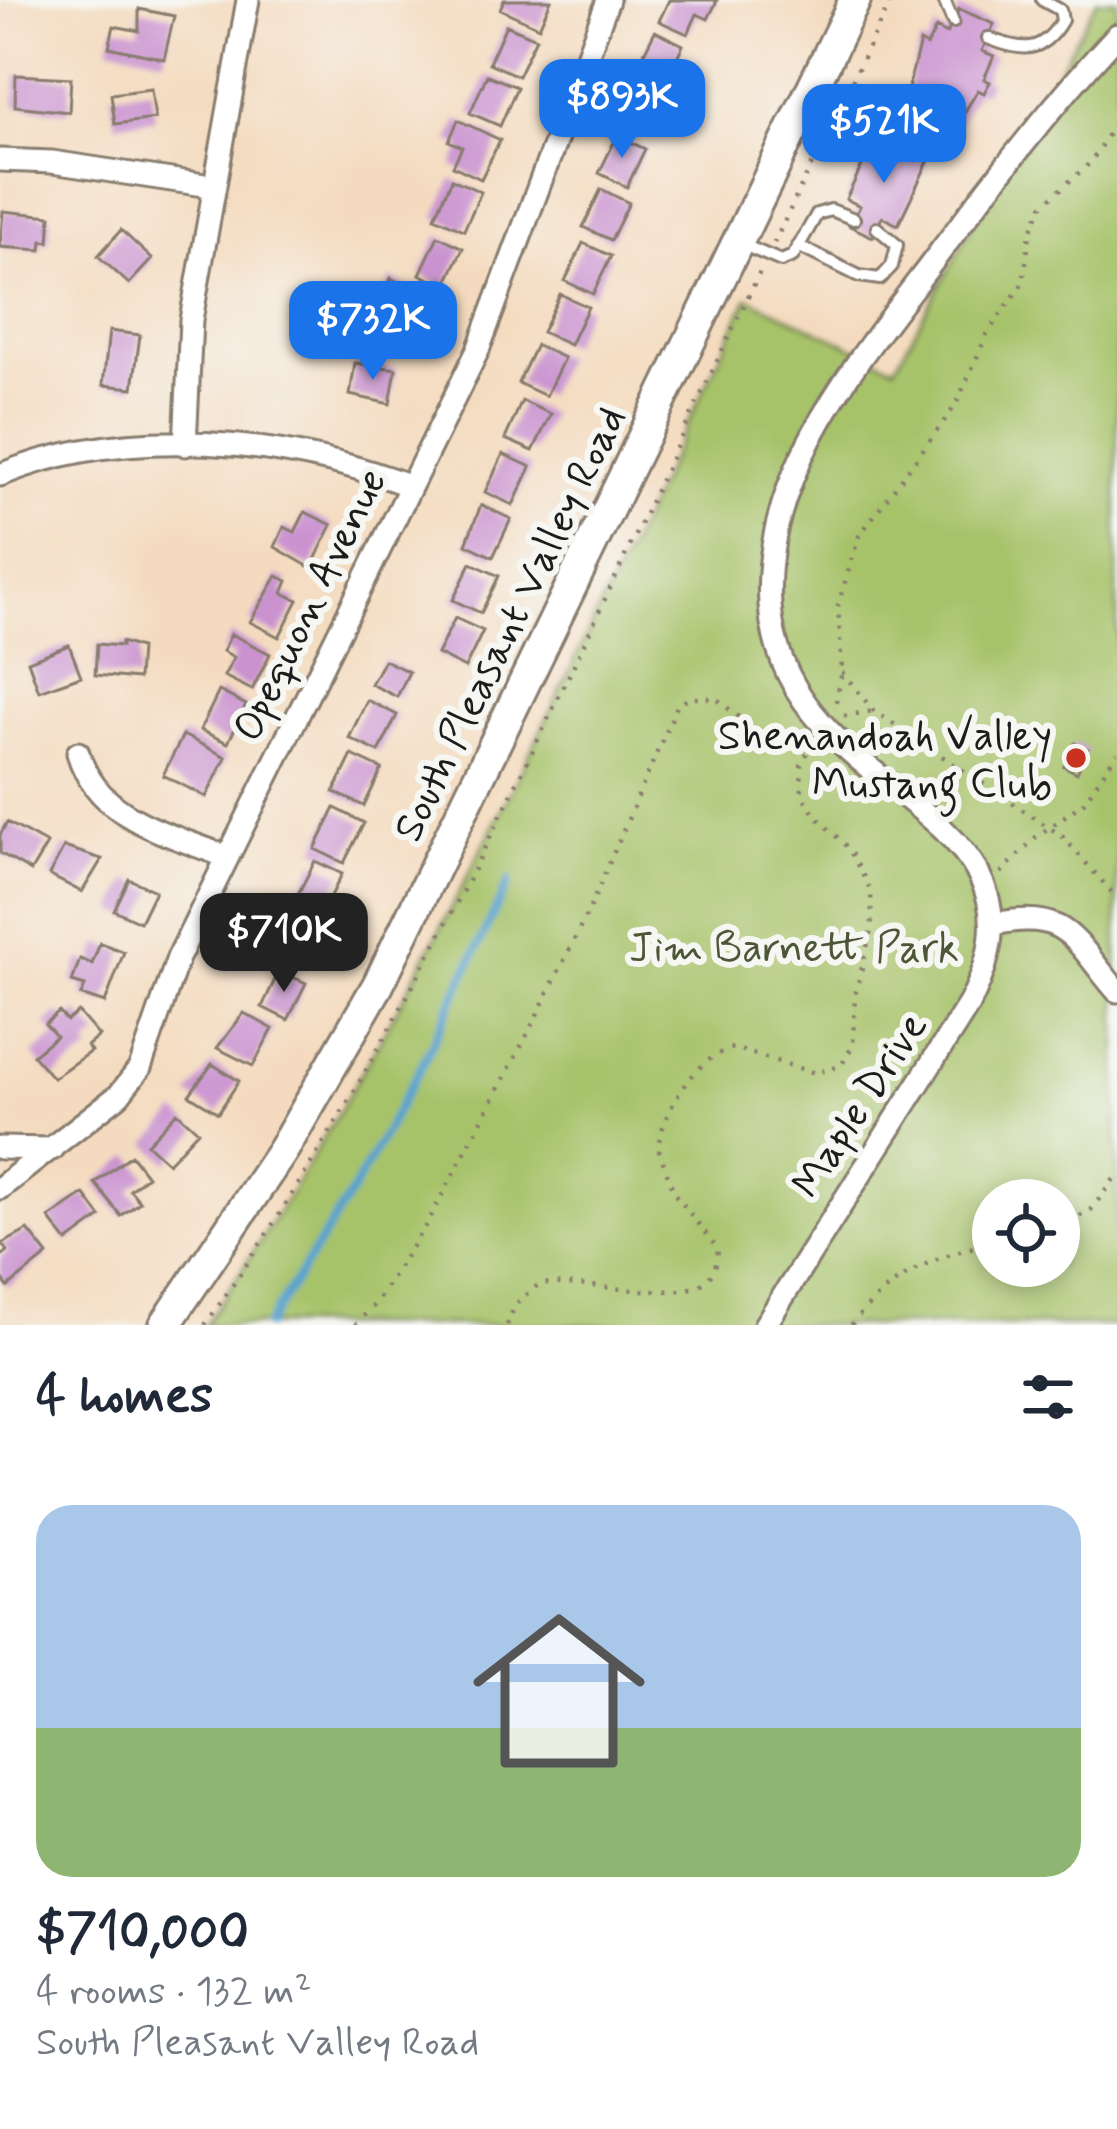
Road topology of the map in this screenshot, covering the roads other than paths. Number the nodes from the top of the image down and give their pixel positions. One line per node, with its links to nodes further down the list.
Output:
1 (248, 0): 10 (street)
2 (608, 0): 17 (street, Opequon Avenue)
3 (855, 0): 13 (main road, South Pleasant Valley Road)
4 (944, 0): 6 (lane)
5 (1042, 0): 8 (lane)
6 (953, 22)
7 (1117, 34): 20 (street, Maple Drive)
8 (988, 38)
9 (0, 160): 10 (street)
10 (211, 186): 15 (street)
11 (854, 219): 14 (lane)
12 (877, 229): 14 (lane)
13 (738, 243): 14 (lane); 25 (main road, South Pleasant Valley Road)
14 (798, 246)
15 (185, 445): 16 (street); 17 (street)
16 (0, 475)
17 (411, 486): 19 (street, Opequon Avenue)
18 (78, 753): 19 (street)
19 (226, 857): 23 (street, Opequon Avenue)
20 (995, 924): 21 (street); 26 (street, Maple Drive)
21 (1117, 991)
22 (0, 1148): 23 (street)
23 (52, 1149): 24 (street, Opequon Avenue)
24 (0, 1188)
25 (165, 1325)
26 (765, 1325)

